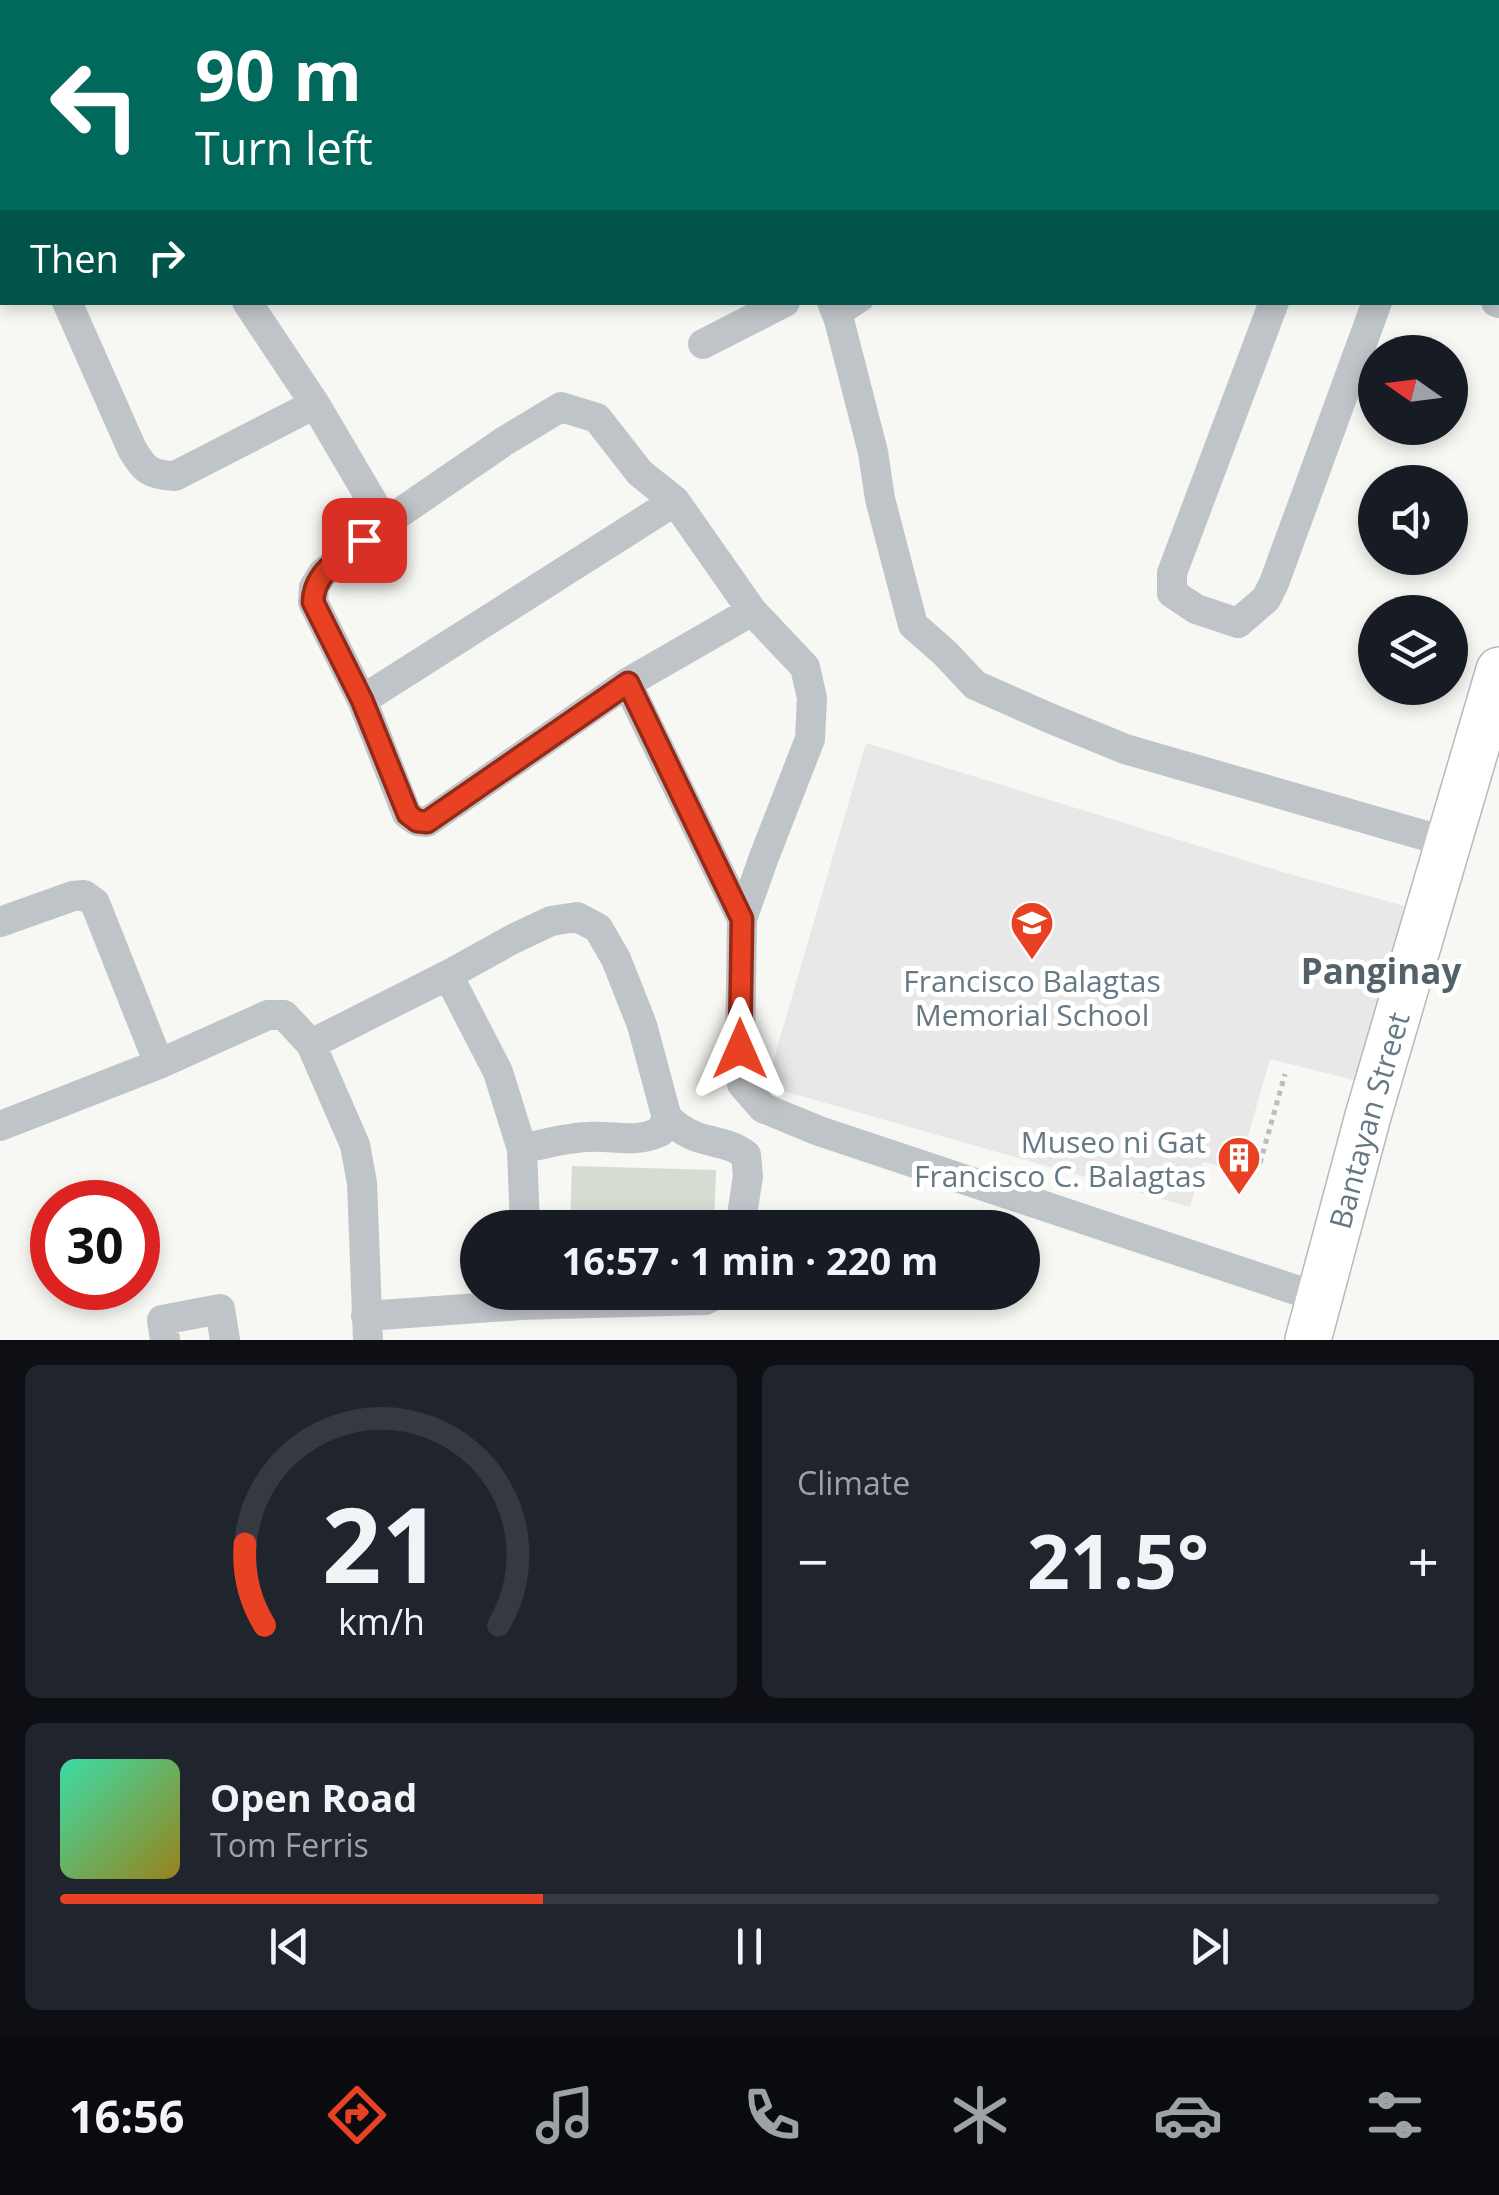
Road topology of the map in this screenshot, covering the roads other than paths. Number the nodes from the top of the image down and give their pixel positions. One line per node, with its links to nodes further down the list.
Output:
1 (68, 305): 8 (street)
2 (248, 305): 8 (street)
3 (779, 305): 7 (street)
4 (1273, 305): 5 (street)
5 (1376, 305)
6 (835, 311): 15 (street)
7 (702, 344)
8 (315, 404): 10 (street)
9 (675, 501): 10 (street); 11 (street); 14 (street)
10 (385, 524): 14 (street)
11 (752, 612): 13 (street); 16 (street)
12 (1499, 670): 15 (main road, Bantayan Street)
13 (628, 683): 14 (street); 16 (street)
14 (362, 700)
15 (1447, 842): 27 (main road, Bantayan Street)
16 (742, 919): 27 (street)
17 (0, 922): 20 (street)
18 (448, 975): 19 (street); 21 (street); 23 (street)
19 (311, 1044): 20 (street); 28 (street)
20 (160, 1064): 22 (street)
21 (667, 1118): 23 (street); 25 (street)
22 (0, 1126)
23 (522, 1149): 24 (street)
24 (524, 1210)
25 (743, 1210)
26 (463, 1310): 28 (street)
27 (1314, 1319)
28 (367, 1328)
29 (165, 1340): 30 (street)
30 (225, 1340)

